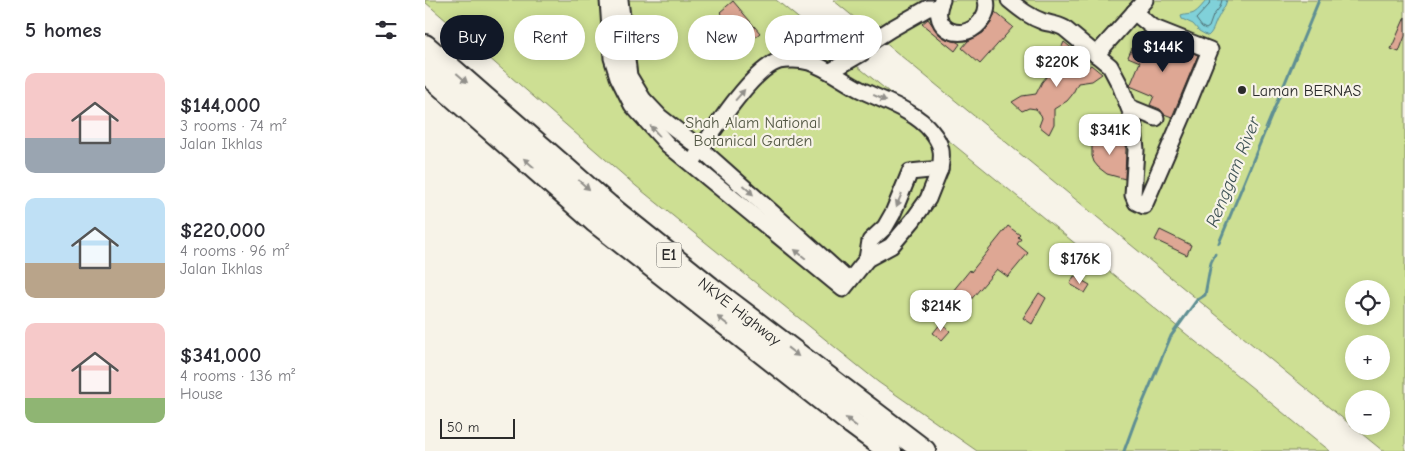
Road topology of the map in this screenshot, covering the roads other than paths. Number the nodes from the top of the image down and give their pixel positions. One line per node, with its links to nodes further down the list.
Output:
1 (607, 0): 19 (street, one-way to 1)
2 (620, 0): 18 (street)
3 (986, 0): 6 (street)
4 (1010, 0): 10 (street)
5 (1145, 0): 7 (street)
6 (941, 4): 8 (street)
7 (1134, 12): 10 (street); 16 (street)
8 (882, 35)
9 (425, 46): 24 (highway, NKVE Highway / E1, one-way to 24)
10 (1096, 54): 16 (street)
11 (850, 60): 14 (street)
12 (860, 60): 15 (street)
13 (425, 71): 23 (highway, NKVE Highway / E1, one-way to 13)
14 (831, 71): 15 (street); 18 (street, one-way to 14)
15 (860, 89): 20 (street, one-way to 20)
16 (1129, 107): 17 (street)
17 (1156, 118)
18 (701, 149): 19 (street); 22 (street, one-way to 22)
19 (691, 164): 22 (street, one-way to 19)
20 (940, 170): 21 (street); 21 (street, one-way to 21)
21 (867, 259): 22 (street)
22 (849, 281)
23 (890, 451)
24 (924, 451)

